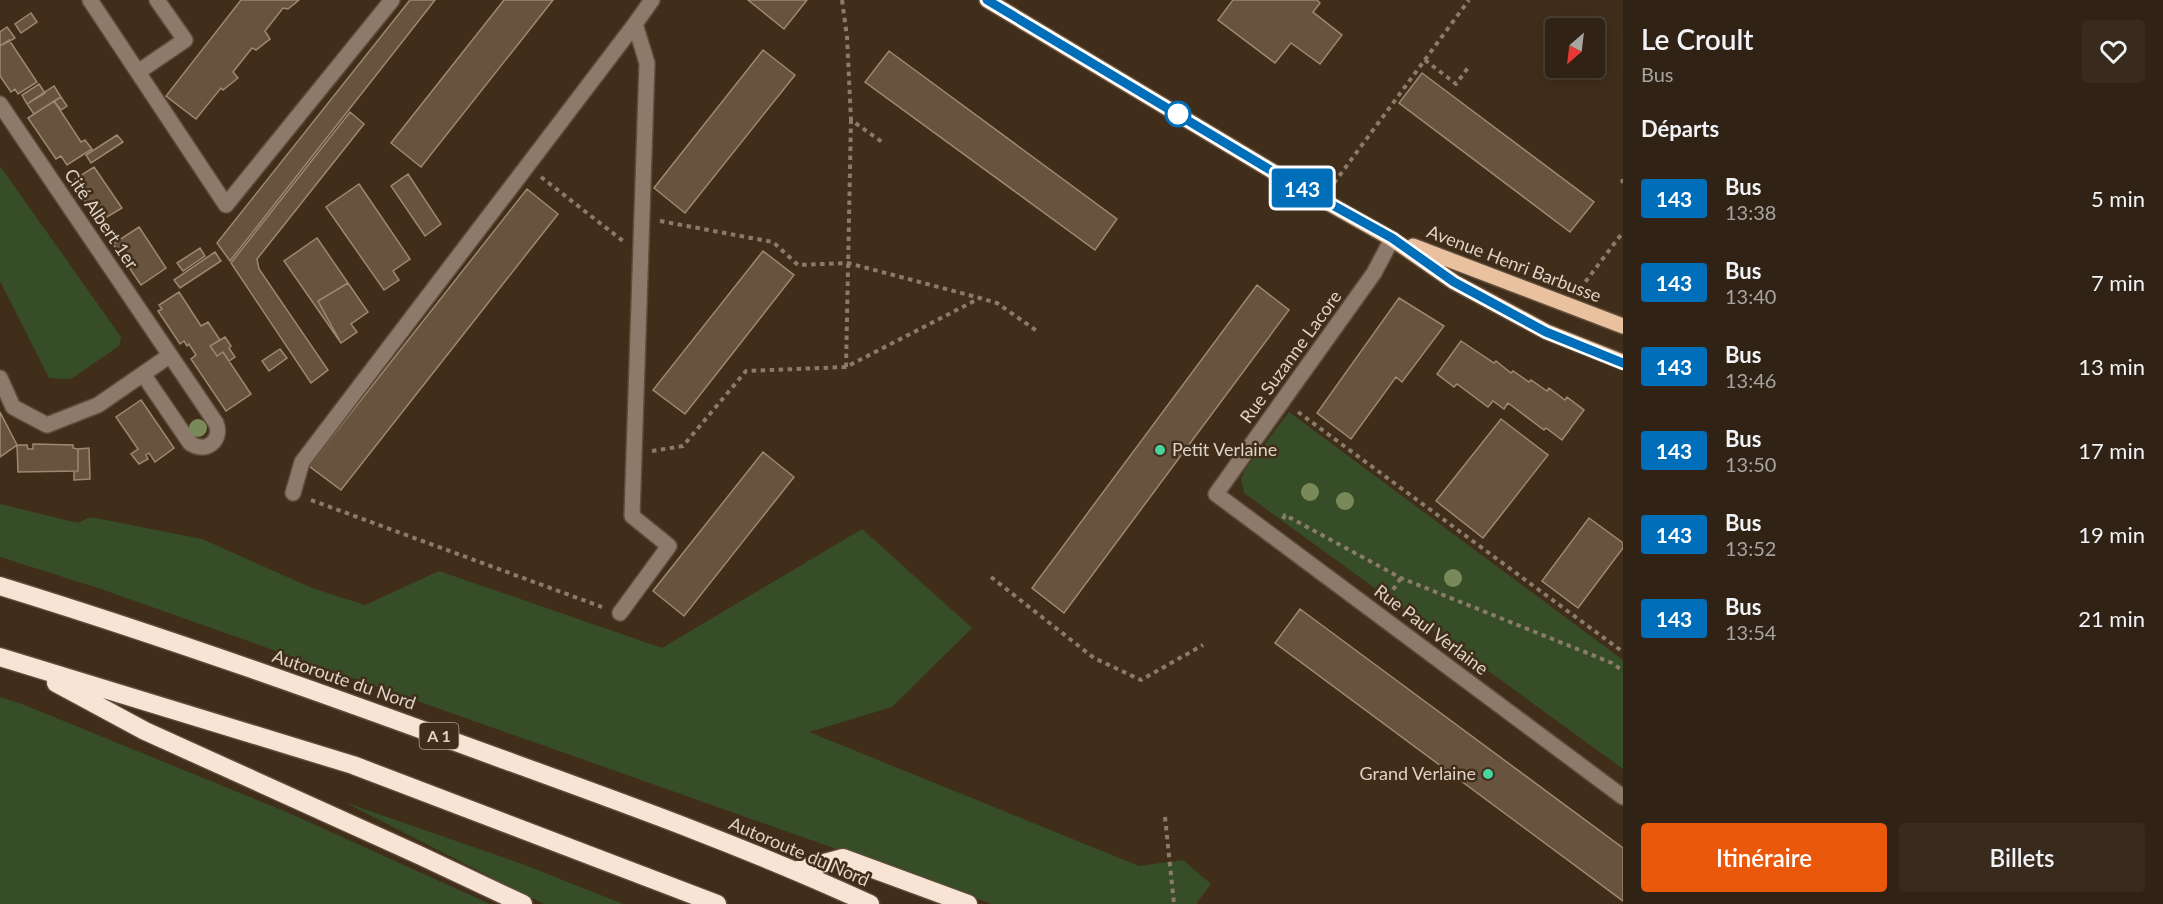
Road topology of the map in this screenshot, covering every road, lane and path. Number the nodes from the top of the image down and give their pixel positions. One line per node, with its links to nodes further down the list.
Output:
1 (90, 0): 11 (street)
2 (157, 0): 11 (street)
3 (392, 0): 11 (street)
4 (652, 0): 8 (street)
5 (842, 0): 13 (path)
6 (987, 0): 16 (main road, Avenue Henri Barbusse)
7 (1469, 0): 9 (path)
8 (635, 24): 15 (street); 17 (street)
9 (1425, 60): 10 (path); 16 (path)
10 (1470, 65)
11 (138, 72)
12 (0, 104): 26 (street, Cité Albert 1er)
13 (851, 120): 14 (path); 21 (path)
14 (882, 142)
15 (527, 166): 20 (path); 33 (street)
16 (1322, 199): 19 (main road, Avenue Henri Barbusse)
17 (642, 217): 20 (street); 21 (path)
18 (1623, 232): 23 (path)
19 (1392, 238): 23 (main road, Avenue Henri Barbusse); 27 (main road, Avenue Henri Barbusse); 31 (street, Rue Suzanne Lacore)
20 (640, 254): 32 (street)
21 (848, 263): 22 (path); 28 (path)
22 (980, 298): 25 (path); 28 (path)
23 (1567, 306): 24 (main road, Avenue Henri Barbusse)
24 (1623, 326)
25 (1037, 331)
26 (169, 356): 29 (street); 29 (street, Cité Albert 1er)
27 (1623, 362)
28 (846, 367): 32 (path)
29 (142, 375): 30 (street)
30 (0, 378)
31 (1283, 401): 34 (street, Rue Suzanne Lacore); 40 (path)
32 (634, 454): 38 (street)
33 (293, 494): 38 (path)
34 (1216, 494): 35 (street, Rue Paul Verlaine)
35 (1275, 538): 43 (path); 44 (street, Rue Paul Verlaine)
36 (991, 577): 39 (path)
37 (0, 586): 46 (highway, Autoroute du Nord / A 1)
38 (620, 613)
39 (1203, 645)
40 (1623, 652)
41 (0, 657): 42 (highway)
42 (21, 663): 47 (highway); 48 (highway)
43 (1623, 671)
44 (1623, 797)
45 (1165, 817): 51 (path)
46 (798, 870): 49 (highway, Autoroute du Nord / A 1); 50 (highway)
47 (523, 904)
48 (717, 904)
49 (870, 904)
50 (968, 904)
51 (1174, 904)

